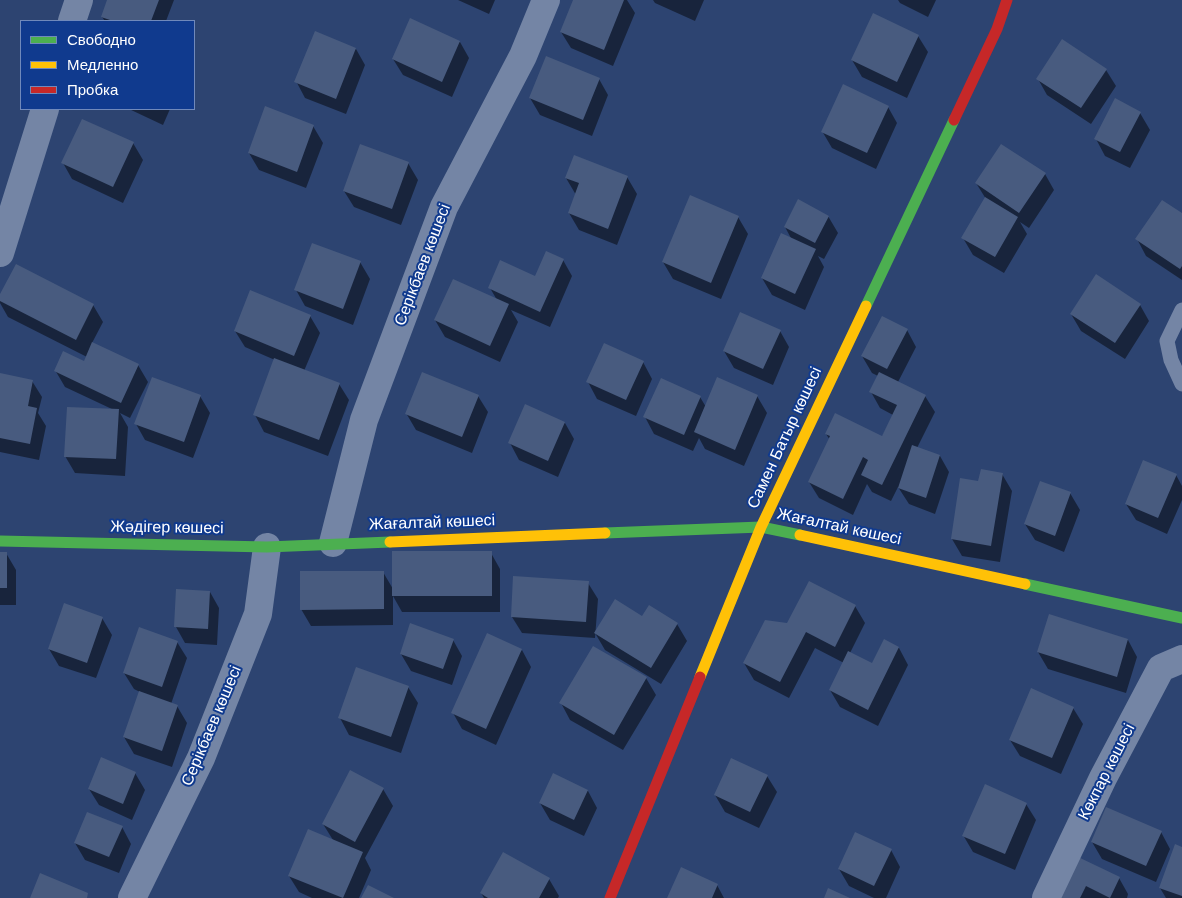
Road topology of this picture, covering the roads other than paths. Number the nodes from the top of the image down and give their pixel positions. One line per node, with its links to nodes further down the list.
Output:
1 (79, 0): 4 (street)
2 (546, 0): 11 (street, Серікбаев көшесі)
3 (1007, 0): 9 (street, Самен Батыр көшесі)
4 (72, 20)
5 (45, 110): 6 (street)
6 (0, 253)
7 (1182, 310): 8 (lane)
8 (1182, 384)
9 (761, 526): 11 (street, Жағалтай көшесі); 13 (street, Жағалтай көшесі); 16 (street, Самен Батыр көшесі)
10 (0, 541): 12 (street, Жәдігер көшесі)
11 (333, 543): 12 (street, Жәдігер көшесі)
12 (267, 547): 15 (street, Серікбаев көшесі)
13 (1182, 618)
14 (1182, 658): 17 (street, Көкпар көшесі)
15 (132, 898)
16 (610, 898)
17 (1046, 898)

